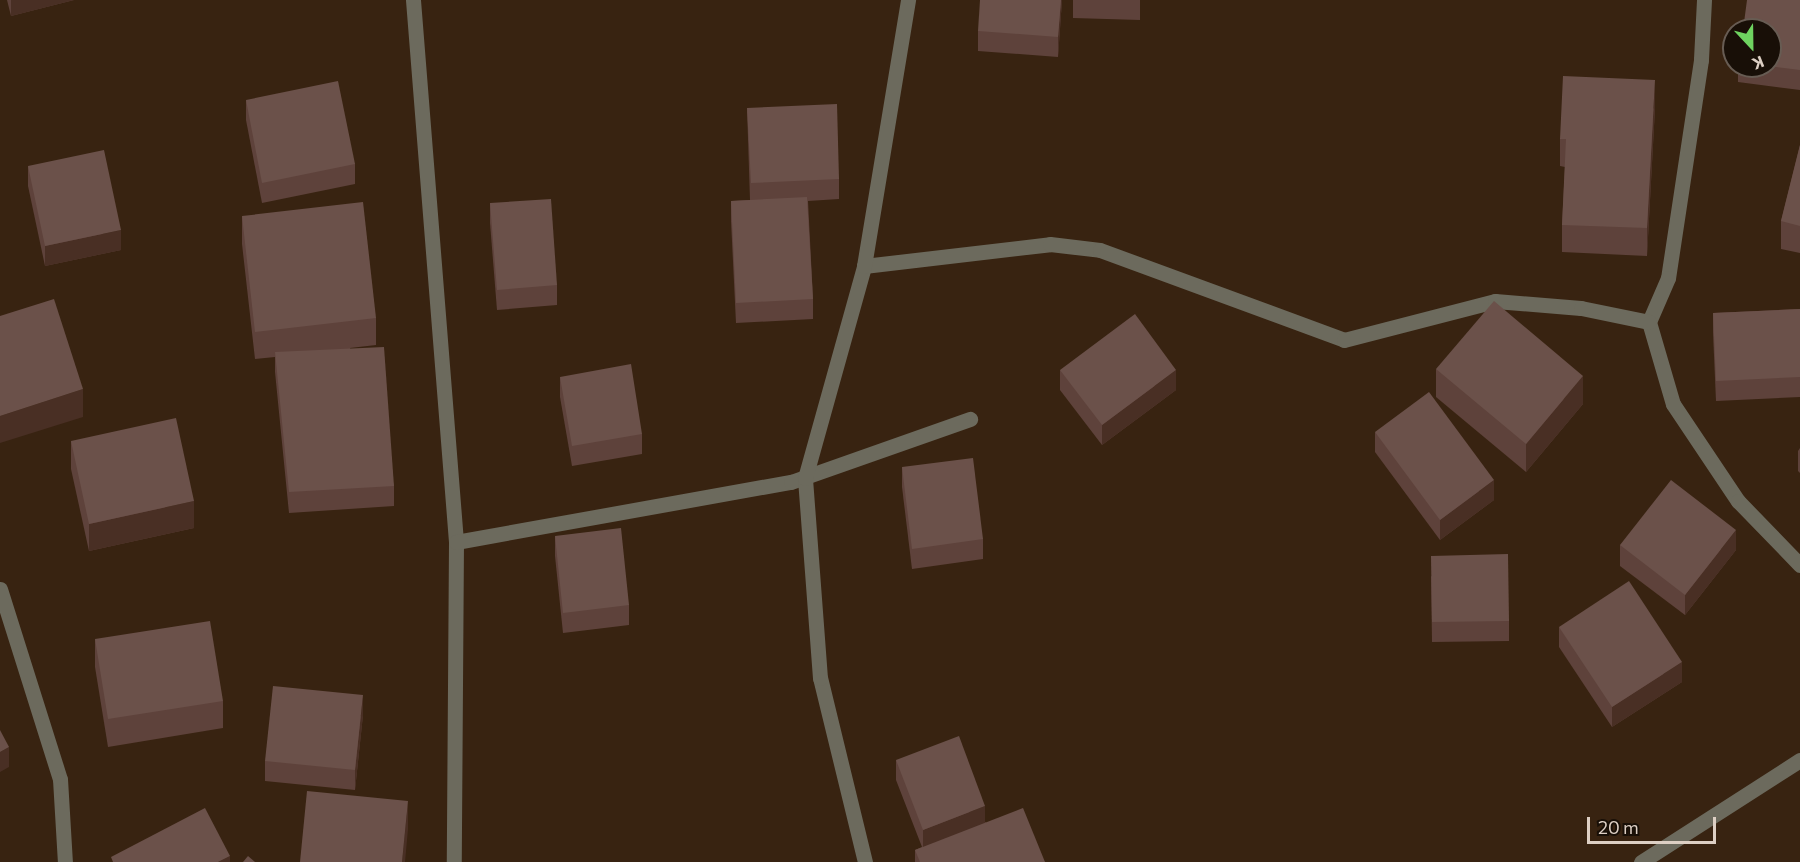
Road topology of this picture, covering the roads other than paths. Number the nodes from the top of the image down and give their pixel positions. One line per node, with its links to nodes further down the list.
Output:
1 (413, 0): 8 (street)
2 (908, 0): 4 (street)
3 (1704, 0): 5 (street)
4 (864, 266): 5 (street); 7 (street)
5 (1649, 322): 9 (street)
6 (970, 420): 7 (street)
7 (805, 478): 8 (street); 14 (street)
8 (456, 542): 13 (street)
9 (1800, 566)
10 (0, 589): 12 (street)
11 (1800, 760): 15 (street)
12 (65, 862)
13 (454, 862)
14 (865, 862)
15 (1641, 862)

